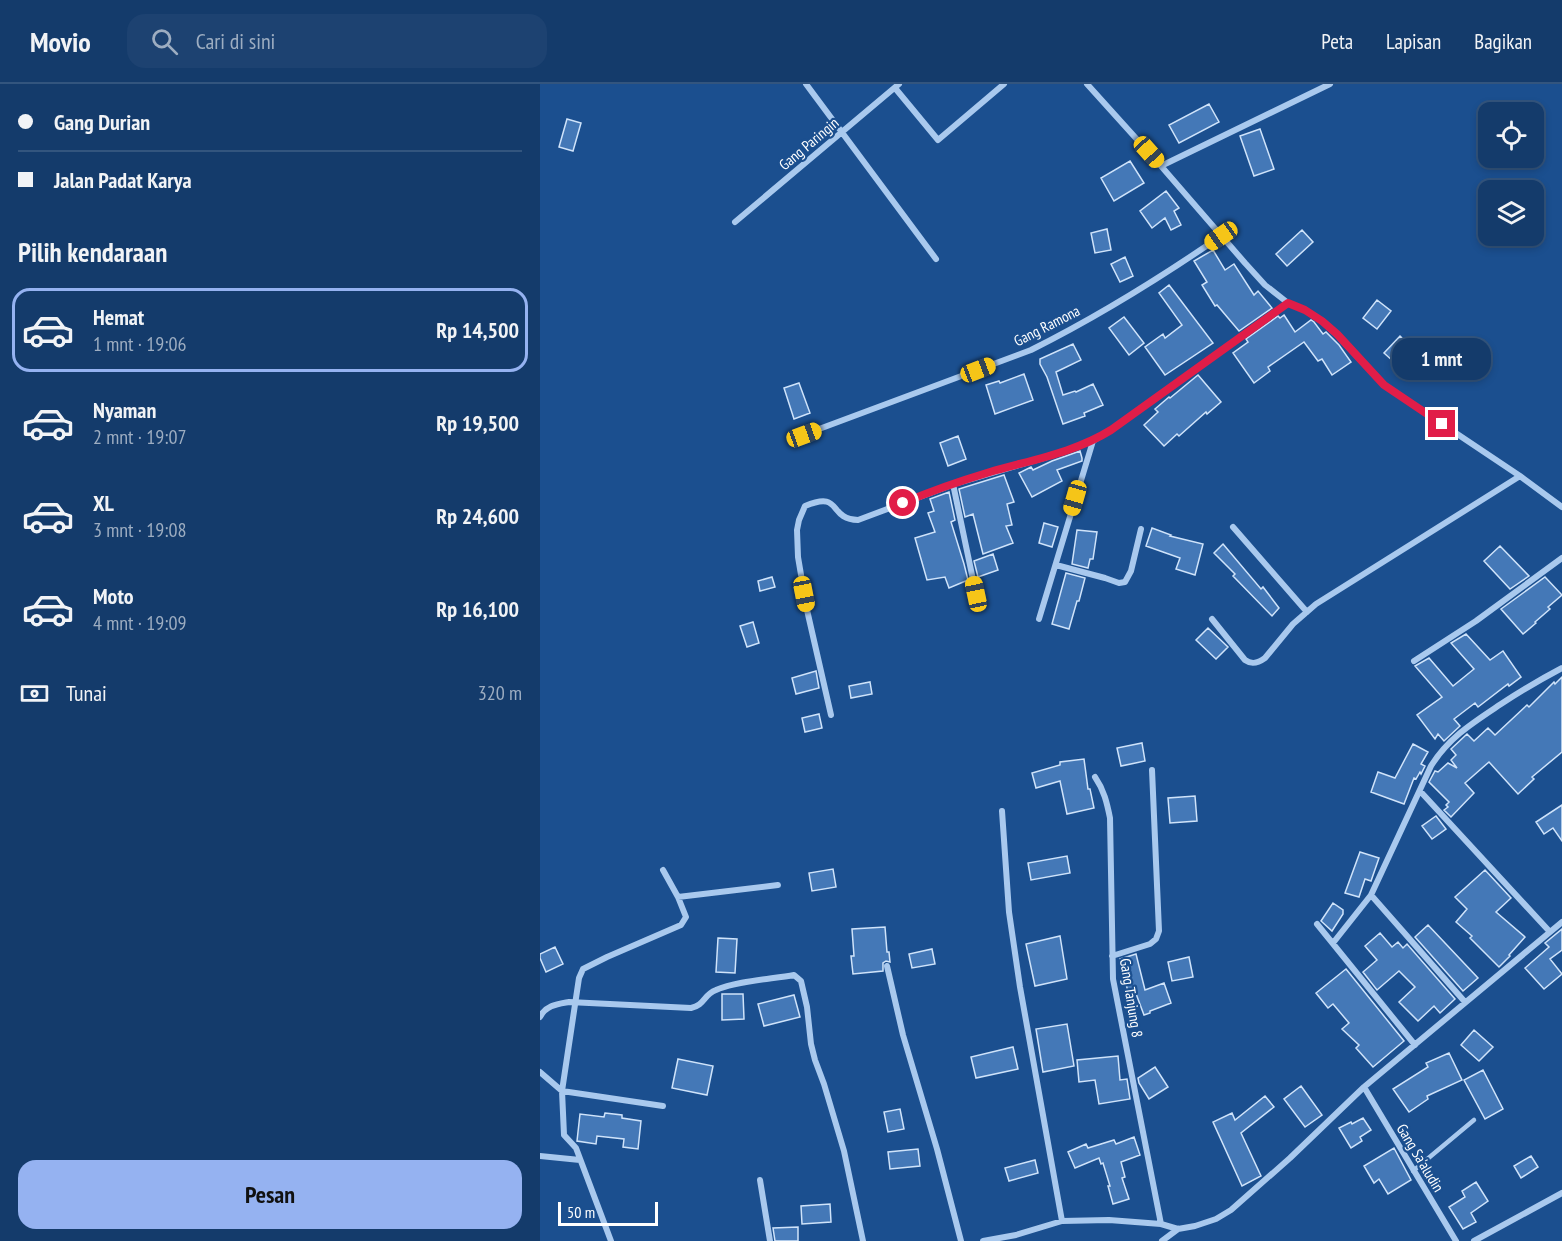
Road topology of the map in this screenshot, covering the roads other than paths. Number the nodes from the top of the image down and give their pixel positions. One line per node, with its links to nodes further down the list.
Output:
1 (806, 84): 6 (street)
2 (1004, 84): 5 (street)
3 (1087, 84): 7 (street)
4 (1330, 84): 7 (street)
5 (897, 86): 6 (street, Gang Paringin)
6 (841, 133): 8 (street, Gang Paringin); 10 (street)
7 (1161, 166): 9 (street)
8 (735, 222)
9 (1221, 236): 11 (street); 12 (street, Gang Ramona)
10 (936, 259)
11 (1288, 303): 13 (street); 14 (street)
12 (804, 435)
13 (1093, 441): 15 (street); 20 (street)
14 (1520, 476): 16 (street); 22 (street)
15 (953, 484): 21 (street); 27 (street)
16 (1562, 507)
17 (1233, 527): 22 (street)
18 (1141, 529): 20 (street)
19 (1562, 558): 25 (street)
20 (1056, 565): 23 (street)
21 (976, 594)
22 (1307, 612): 24 (street)
23 (1039, 619)
24 (1212, 619)
25 (1414, 661)
26 (1562, 668): 30 (street)
27 (831, 715)
28 (1152, 770): 40 (street)
29 (1095, 777): 40 (street, Gang Tanjung 8)
30 (1420, 791): 34 (street); 38 (street)
31 (1002, 811): 56 (street)
32 (663, 870): 35 (street)
33 (778, 885): 35 (street)
34 (1371, 895): 39 (street); 42 (street)
35 (678, 897): 43 (street)
36 (1562, 922): 38 (street)
37 (1317, 924): 39 (street)
38 (1550, 932): 42 (street)
39 (1333, 943): 45 (street)
40 (1112, 956): 57 (street, Gang Tanjung 8)
41 (887, 966): 62 (street)
42 (1465, 1002): 45 (street)
43 (575, 1003): 44 (street); 48 (street); 61 (street)
44 (540, 1017)
45 (1415, 1045): 47 (street)
46 (540, 1072): 48 (street)
47 (1364, 1087): 53 (street, Gang Sa'aludin); 58 (street)
48 (562, 1091): 49 (street); 52 (street)
49 (663, 1106)
50 (1474, 1120): 53 (lane)
51 (540, 1156): 52 (street)
52 (580, 1160): 59 (street)
53 (1413, 1171): 65 (street, Gang Sa'aludin)
54 (760, 1180): 60 (street)
55 (1562, 1193): 66 (street)
56 (1062, 1221): 57 (street); 63 (street)
57 (1161, 1224): 58 (street)
58 (1178, 1229): 64 (street)
59 (611, 1241)
60 (770, 1241)
61 (863, 1241)
62 (961, 1241)
63 (983, 1241)
64 (1162, 1241)
65 (1456, 1241)
66 (1474, 1241)

